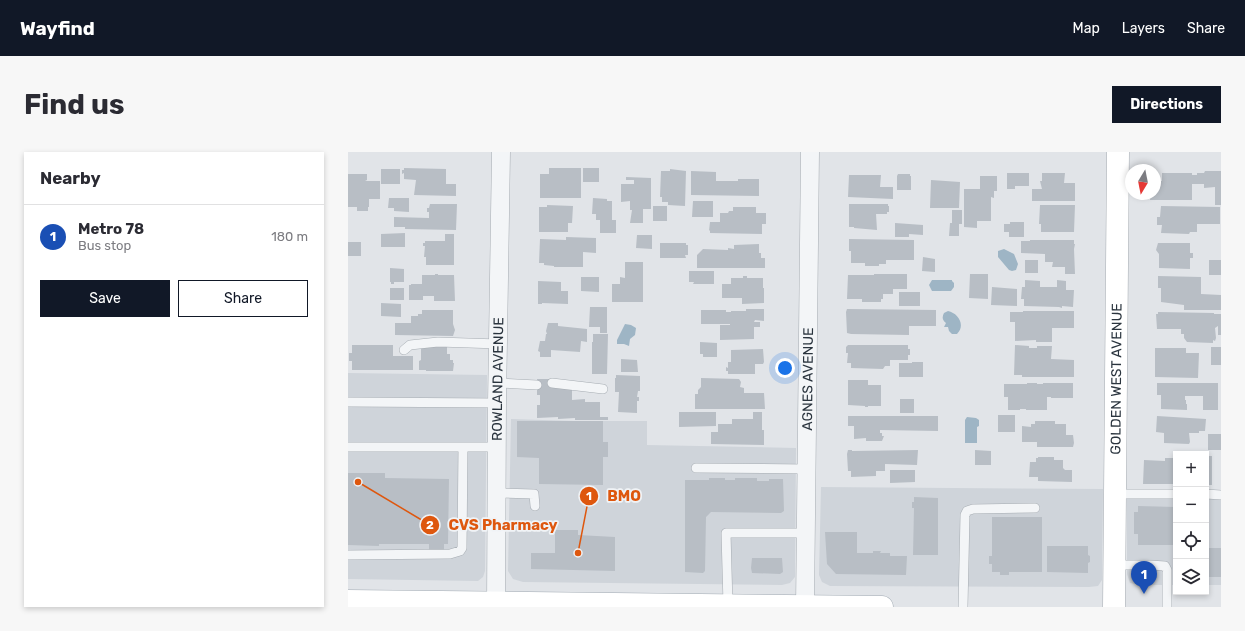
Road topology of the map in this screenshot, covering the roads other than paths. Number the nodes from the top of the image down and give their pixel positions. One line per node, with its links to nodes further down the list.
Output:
1 (501, 152): 4 (street, ROWLAND AVENUE)
2 (810, 152): 16 (street, AGNES AVENUE)
3 (1118, 152): 18 (main road, GOLDEN WEST AVENUE)
4 (499, 344): 5 (lane); 6 (street, ROWLAND AVENUE)
5 (404, 350)
6 (498, 383): 8 (lane); 11 (street, ROWLAND AVENUE)
7 (552, 383): 9 (lane)
8 (537, 385)
9 (603, 389)
10 (348, 402): 11 (lane)
11 (497, 403): 14 (street, ROWLAND AVENUE)
12 (463, 446): 13 (lane); 14 (lane); 25 (lane)
13 (348, 447)
14 (497, 447): 17 (street, ROWLAND AVENUE)
15 (696, 468): 16 (lane)
16 (807, 469): 24 (street, AGNES AVENUE)
17 (497, 493): 22 (lane); 28 (street, ROWLAND AVENUE)
18 (1115, 494): 19 (lane); 26 (main road, GOLDEN WEST AVENUE)
19 (1173, 494)
20 (1209, 494): 21 (lane)
21 (1221, 495)
22 (535, 506)
23 (1035, 508): 33 (lane)
24 (806, 533): 29 (lane); 30 (street, AGNES AVENUE)
25 (348, 555)
26 (1114, 565): 34 (main road, GOLDEN WEST AVENUE); 35 (lane)
27 (348, 601): 28 (main road)
28 (496, 605): 29 (main road)
29 (714, 606): 30 (main road)
30 (805, 606): 31 (main road)
31 (843, 607): 32 (main road)
32 (882, 607)
33 (964, 607)
34 (1114, 607)
35 (1166, 607)

